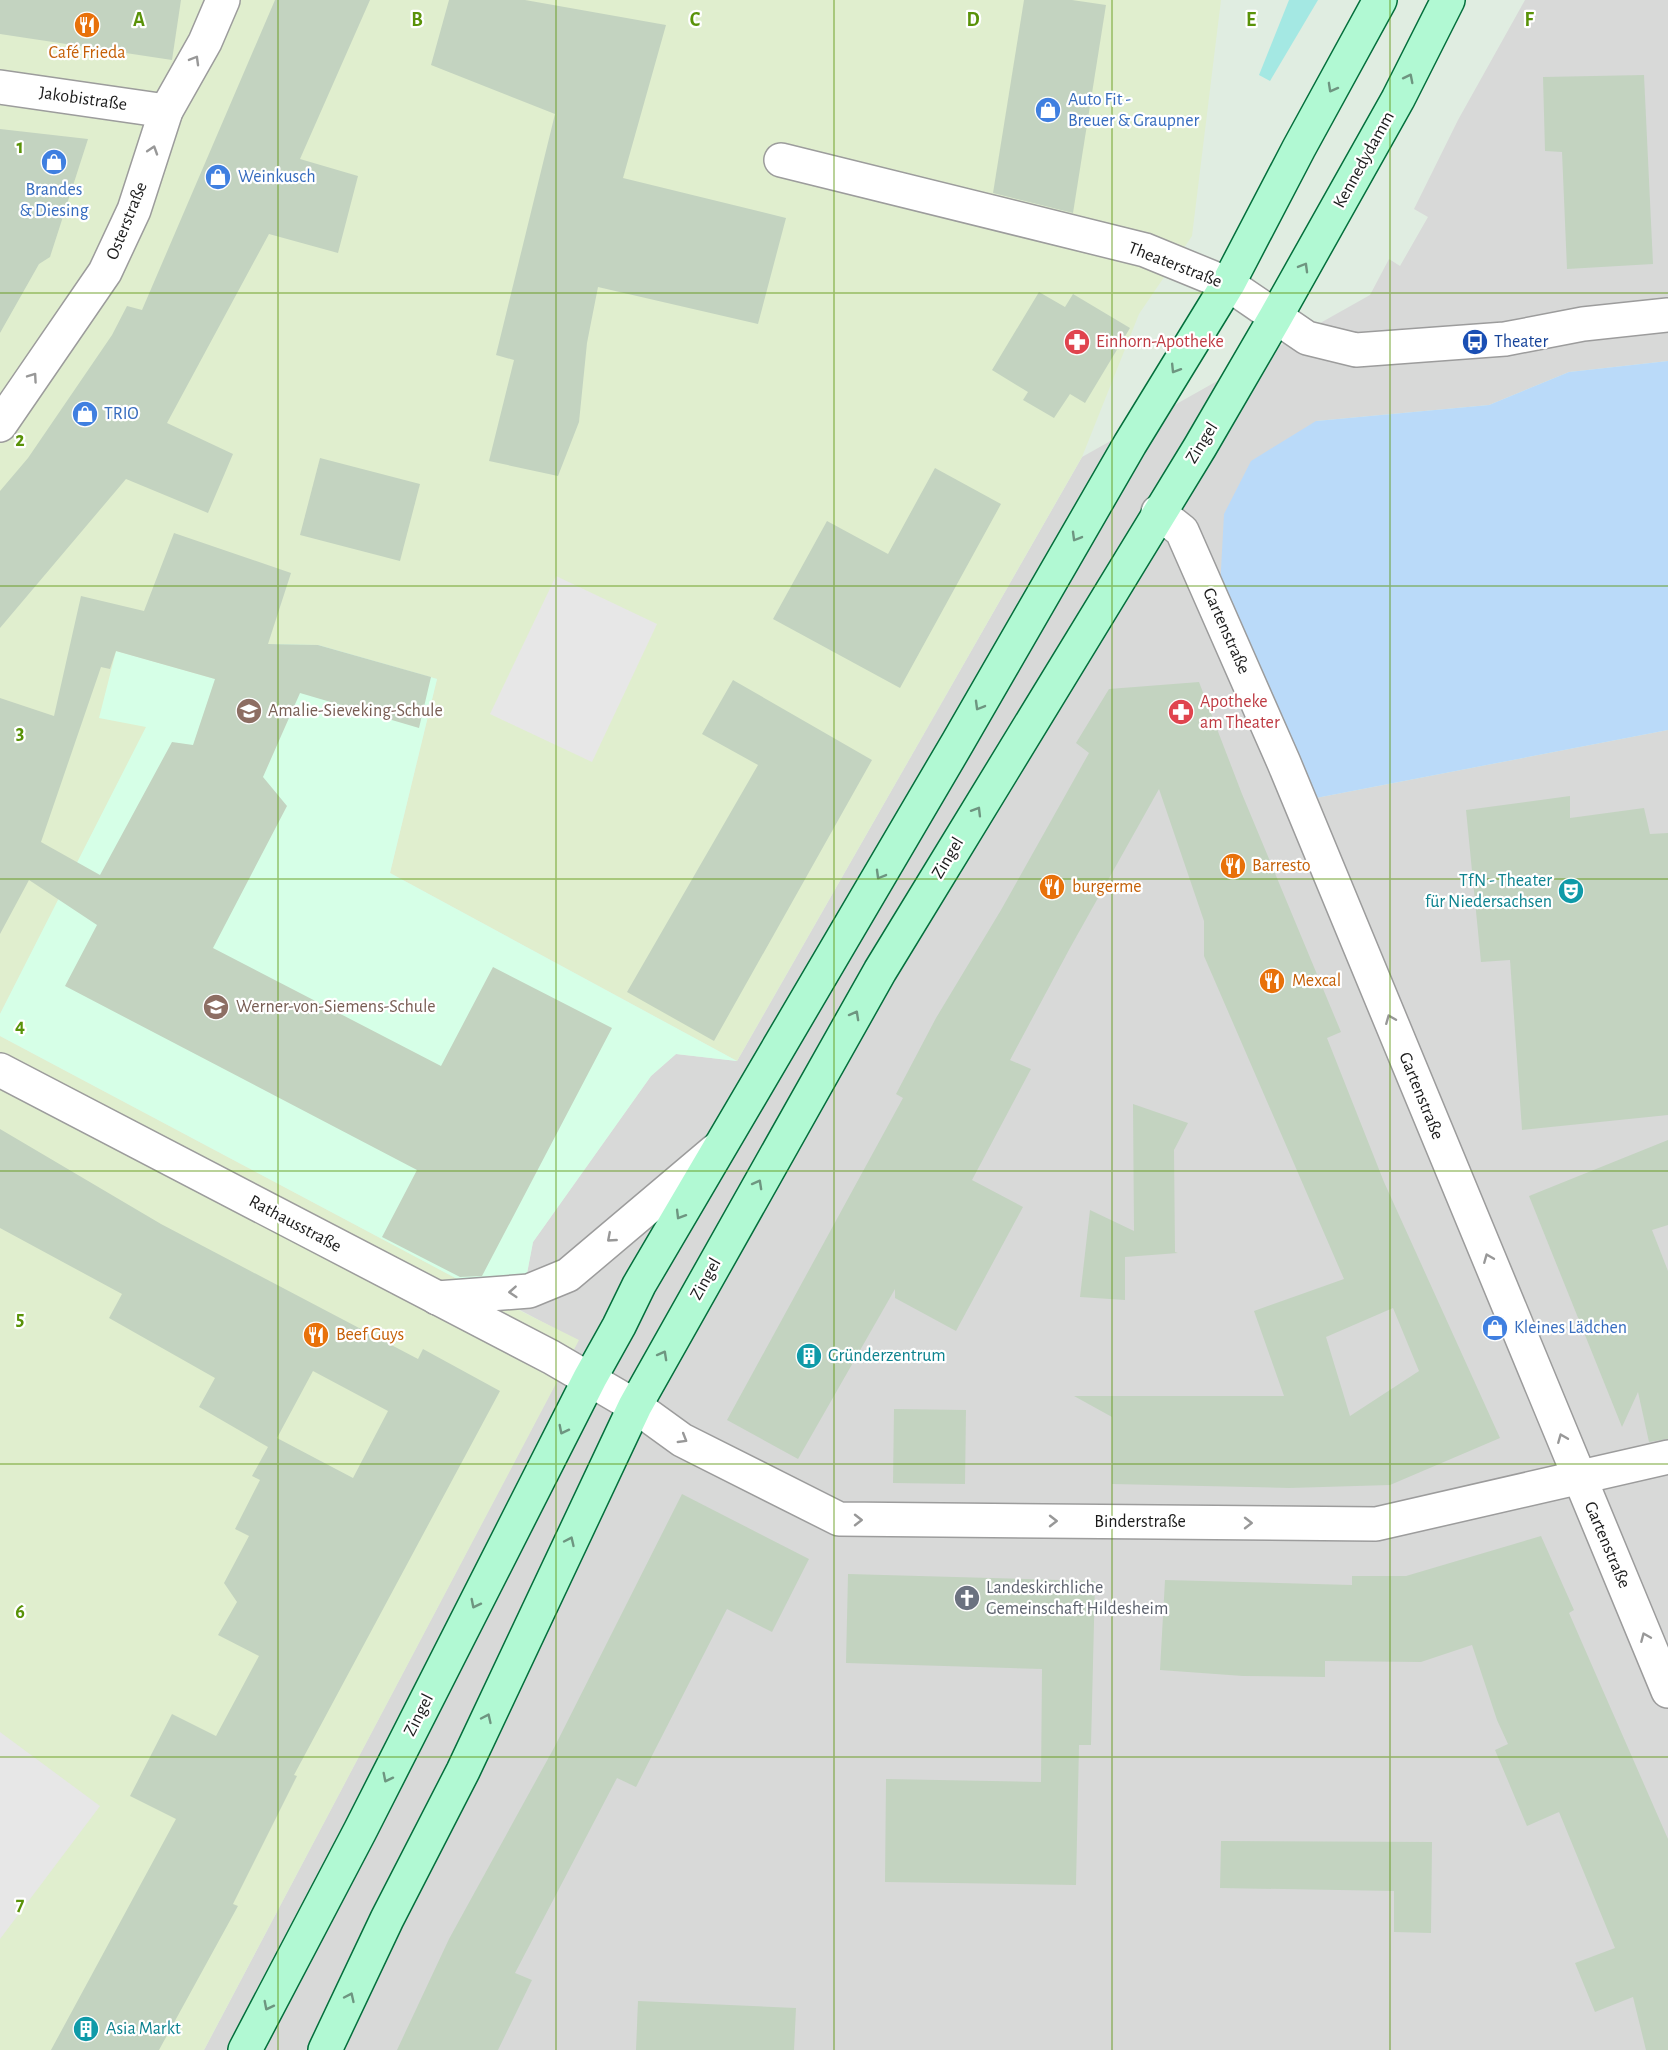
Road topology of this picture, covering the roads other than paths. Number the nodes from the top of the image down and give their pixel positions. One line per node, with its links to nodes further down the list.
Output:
1 (223, 0): 5 (street, Osterstraße, one-way to 1)
2 (1380, 0): 7 (main road, one-way to 7)
3 (1448, 0): 9 (main road, Kennedydamm, one-way to 3)
4 (0, 87): 5 (street, Jakobistraße)
5 (166, 111): 10 (street, Osterstraße, one-way to 5)
6 (781, 160): 7 (street, Theaterstraße)
7 (1228, 284): 9 (street, Theaterstraße); 13 (main road, Zingel, one-way to 13)
8 (1668, 315): 9 (street, Theaterstraße)
9 (1275, 318): 11 (main road, Zingel)
10 (0, 425)
11 (1158, 512): 16 (main road, Zingel, one-way to 11); 18 (street, Gartenstraße, one-way to 11)
12 (0, 1070): 14 (street, Rathausstraße)
13 (721, 1146): 14 (street, Zingel, one-way to 14); 15 (main road, Zingel, one-way to 15)
14 (437, 1298): 15 (street, Rathausstraße)
15 (590, 1378): 16 (street); 20 (main road, Zingel, one-way to 20)
16 (635, 1406): 18 (street, Binderstraße, one-way to 18); 21 (main road, Zingel, one-way to 16)
17 (1668, 1457): 18 (street, Binderstraße)
18 (1578, 1477): 19 (street, Gartenstraße, one-way to 18)
19 (1668, 1691)
20 (245, 2050)
21 (325, 2050)

